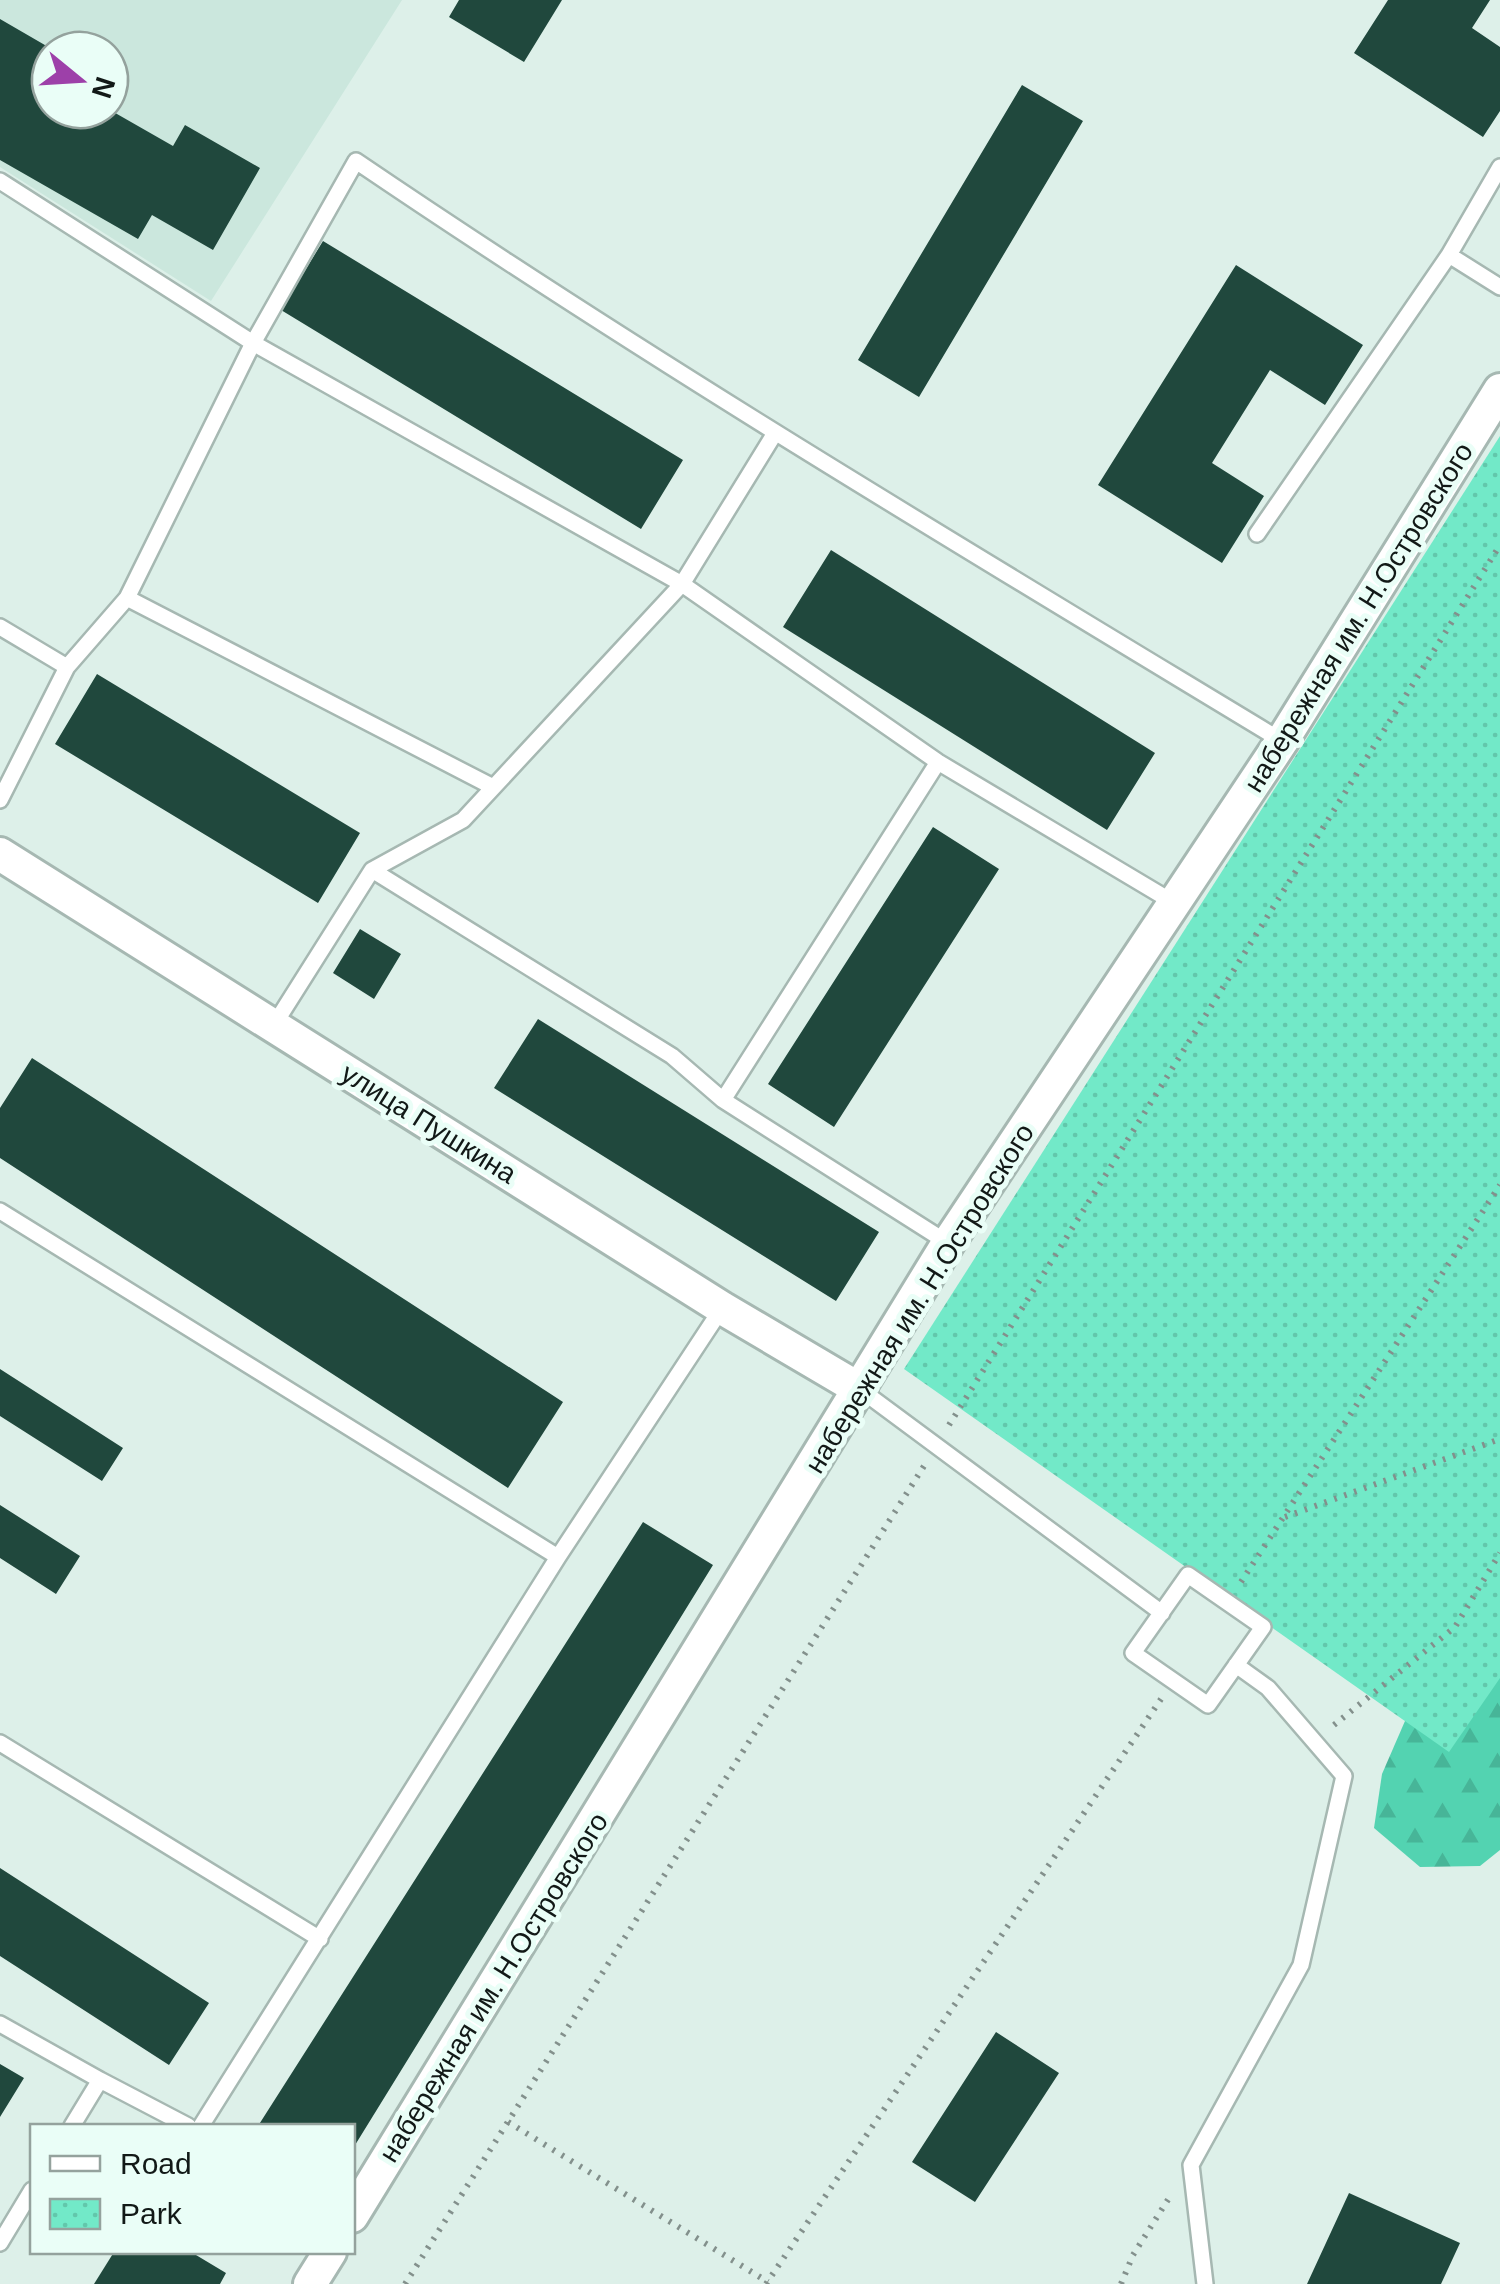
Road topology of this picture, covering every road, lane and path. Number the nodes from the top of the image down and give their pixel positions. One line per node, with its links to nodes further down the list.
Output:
1 (1500, 167): 3 (lane)
2 (0, 181): 5 (lane)
3 (1449, 256): 4 (lane); 8 (lane)
4 (1500, 287)
5 (254, 344): 7 (lane); 10 (lane); 11 (lane)
6 (1500, 390): 14 (street, набережная им. Н.Островского)
7 (775, 433): 10 (lane); 14 (lane)
8 (1257, 534)
9 (1500, 545): 29 (path)
10 (682, 584): 15 (lane); 16 (lane)
11 (127, 598): 13 (lane); 16 (lane)
12 (0, 627): 13 (lane)
13 (67, 667): 17 (lane)
14 (1282, 741): 20 (street, набережная им. Н.Островского)
15 (938, 762): 20 (lane); 22 (lane)
16 (493, 788): 19 (lane)
17 (0, 800)
18 (2, 860): 21 (street, улица Пушкина)
19 (372, 870): 21 (lane); 22 (lane)
20 (1176, 904): 25 (street, набережная им. Н.Островского)
21 (274, 1025): 26 (street, улица Пушкина)
22 (722, 1100): 25 (lane)
23 (1500, 1185): 30 (path)
24 (0, 1211): 32 (lane)
25 (948, 1244): 27 (street, набережная им. Н.Островского)
26 (722, 1308): 27 (street, улица Пушкина); 32 (lane)
27 (861, 1390): 29 (lane); 48 (street, набережная им. Н.Островского)
28 (1500, 1439): 30 (path)
29 (936, 1446): 34 (lane); 42 (path)
30 (1283, 1518): 33 (path)
31 (1500, 1553): 37 (path)
32 (558, 1557): 39 (lane)
33 (1227, 1602): 34 (lane); 35 (lane)
34 (1162, 1612): 36 (lane)
35 (1236, 1665): 36 (lane); 37 (lane)
36 (1173, 1681): 52 (path)
37 (1314, 1742): 46 (lane)
38 (0, 1743): 39 (lane)
39 (320, 1939): 45 (lane)
40 (0, 2024): 41 (lane)
41 (100, 2080): 43 (lane); 44 (lane)
42 (508, 2122): 52 (path); 54 (path)
43 (73, 2124)
44 (184, 2124)
45 (203, 2124)
46 (1191, 2165): 51 (lane); 55 (path)
47 (30, 2193): 49 (lane)
48 (355, 2211)
49 (0, 2243)
50 (329, 2254): 53 (street)
51 (1209, 2281)
52 (767, 2283)
53 (310, 2284)
54 (405, 2284)
55 (1121, 2284)

